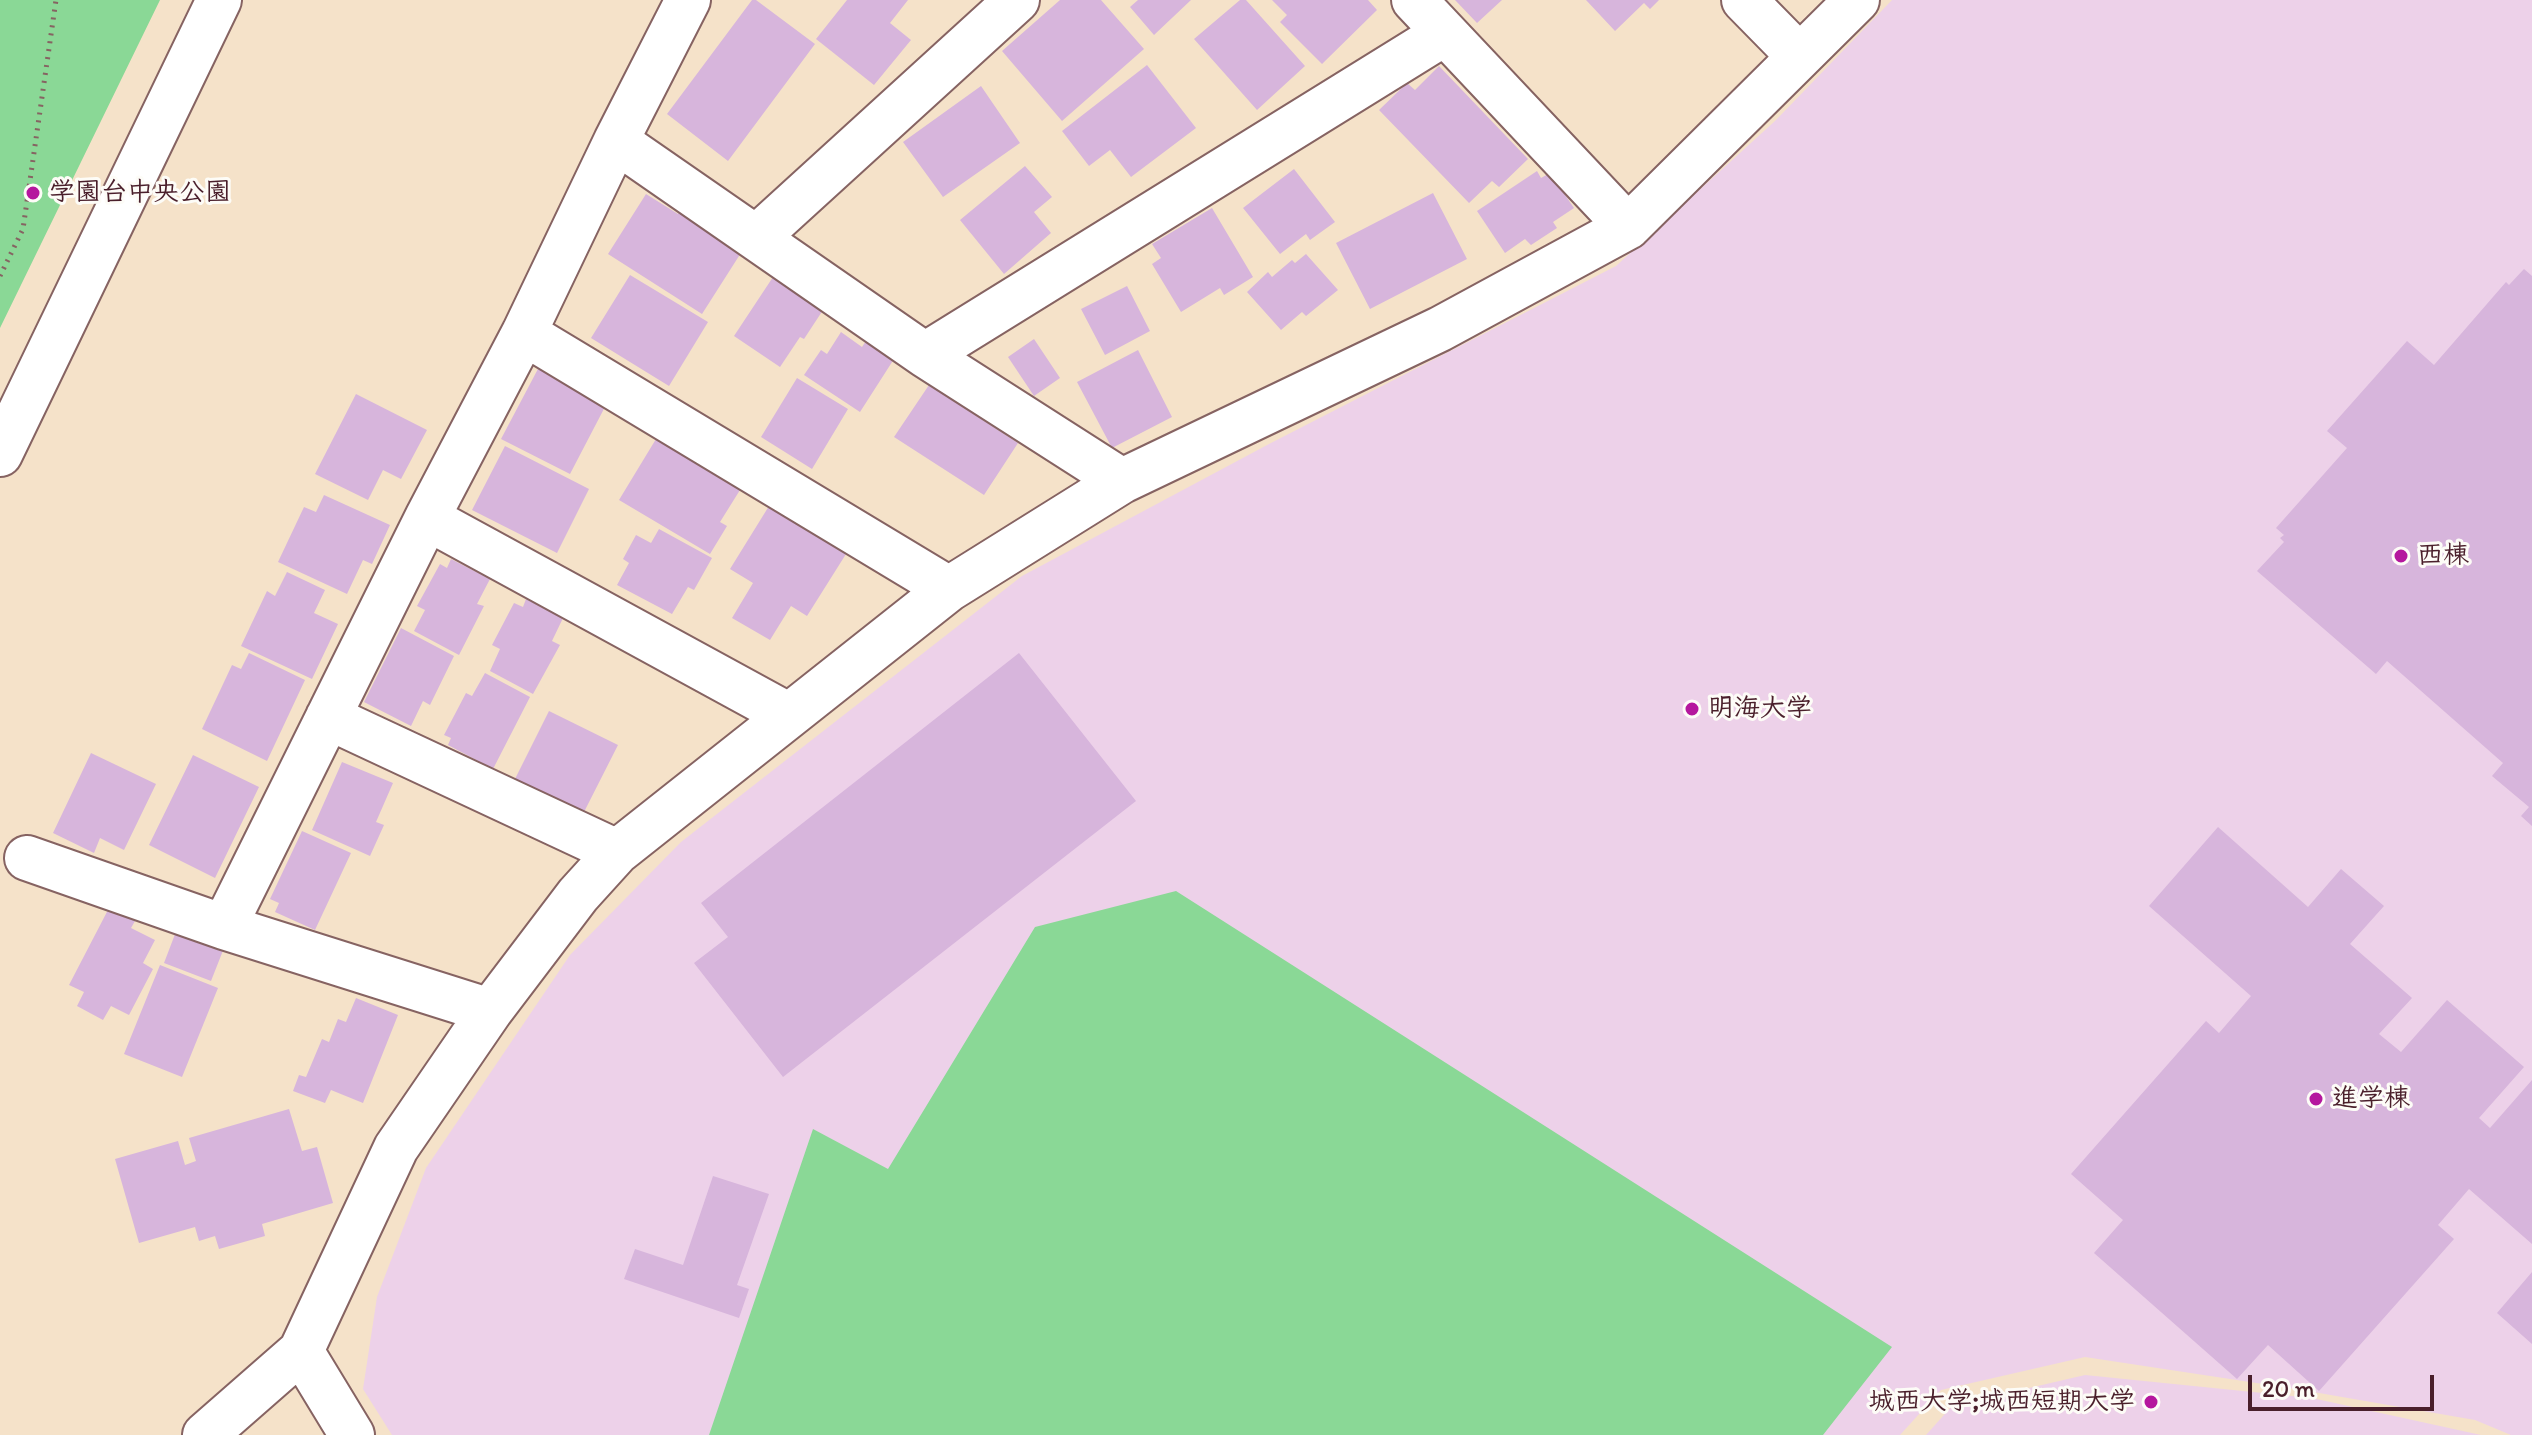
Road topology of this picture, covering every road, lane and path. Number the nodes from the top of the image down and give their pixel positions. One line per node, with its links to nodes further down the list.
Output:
1 (56, 0): 13 (path)
2 (219, 0): 16 (street)
3 (688, 0): 10 (street)
4 (1017, 0): 12 (street)
5 (1414, 0): 8 (street)
6 (1744, 0): 9 (street)
7 (1857, 0): 9 (street)
8 (1445, 33): 11 (street); 15 (street)
9 (1798, 55): 11 (street)
10 (616, 141): 12 (street); 14 (street)
11 (1628, 227): 17 (street)
12 (757, 237): 15 (street)
13 (0, 276)
14 (524, 333): 18 (street); 19 (street)
15 (925, 355): 17 (street)
16 (0, 454)
17 (1122, 481): 19 (street)
18 (427, 518): 20 (street); 21 (street)
19 (949, 589): 20 (street)
20 (788, 715): 22 (street)
21 (328, 717): 22 (street); 24 (street)
22 (617, 852): 25 (street)
23 (27, 858): 24 (street)
24 (224, 927): 25 (street)
25 (490, 1011): 26 (street)
26 (301, 1351): 27 (street); 28 (street)
27 (205, 1435)
28 (352, 1435)

